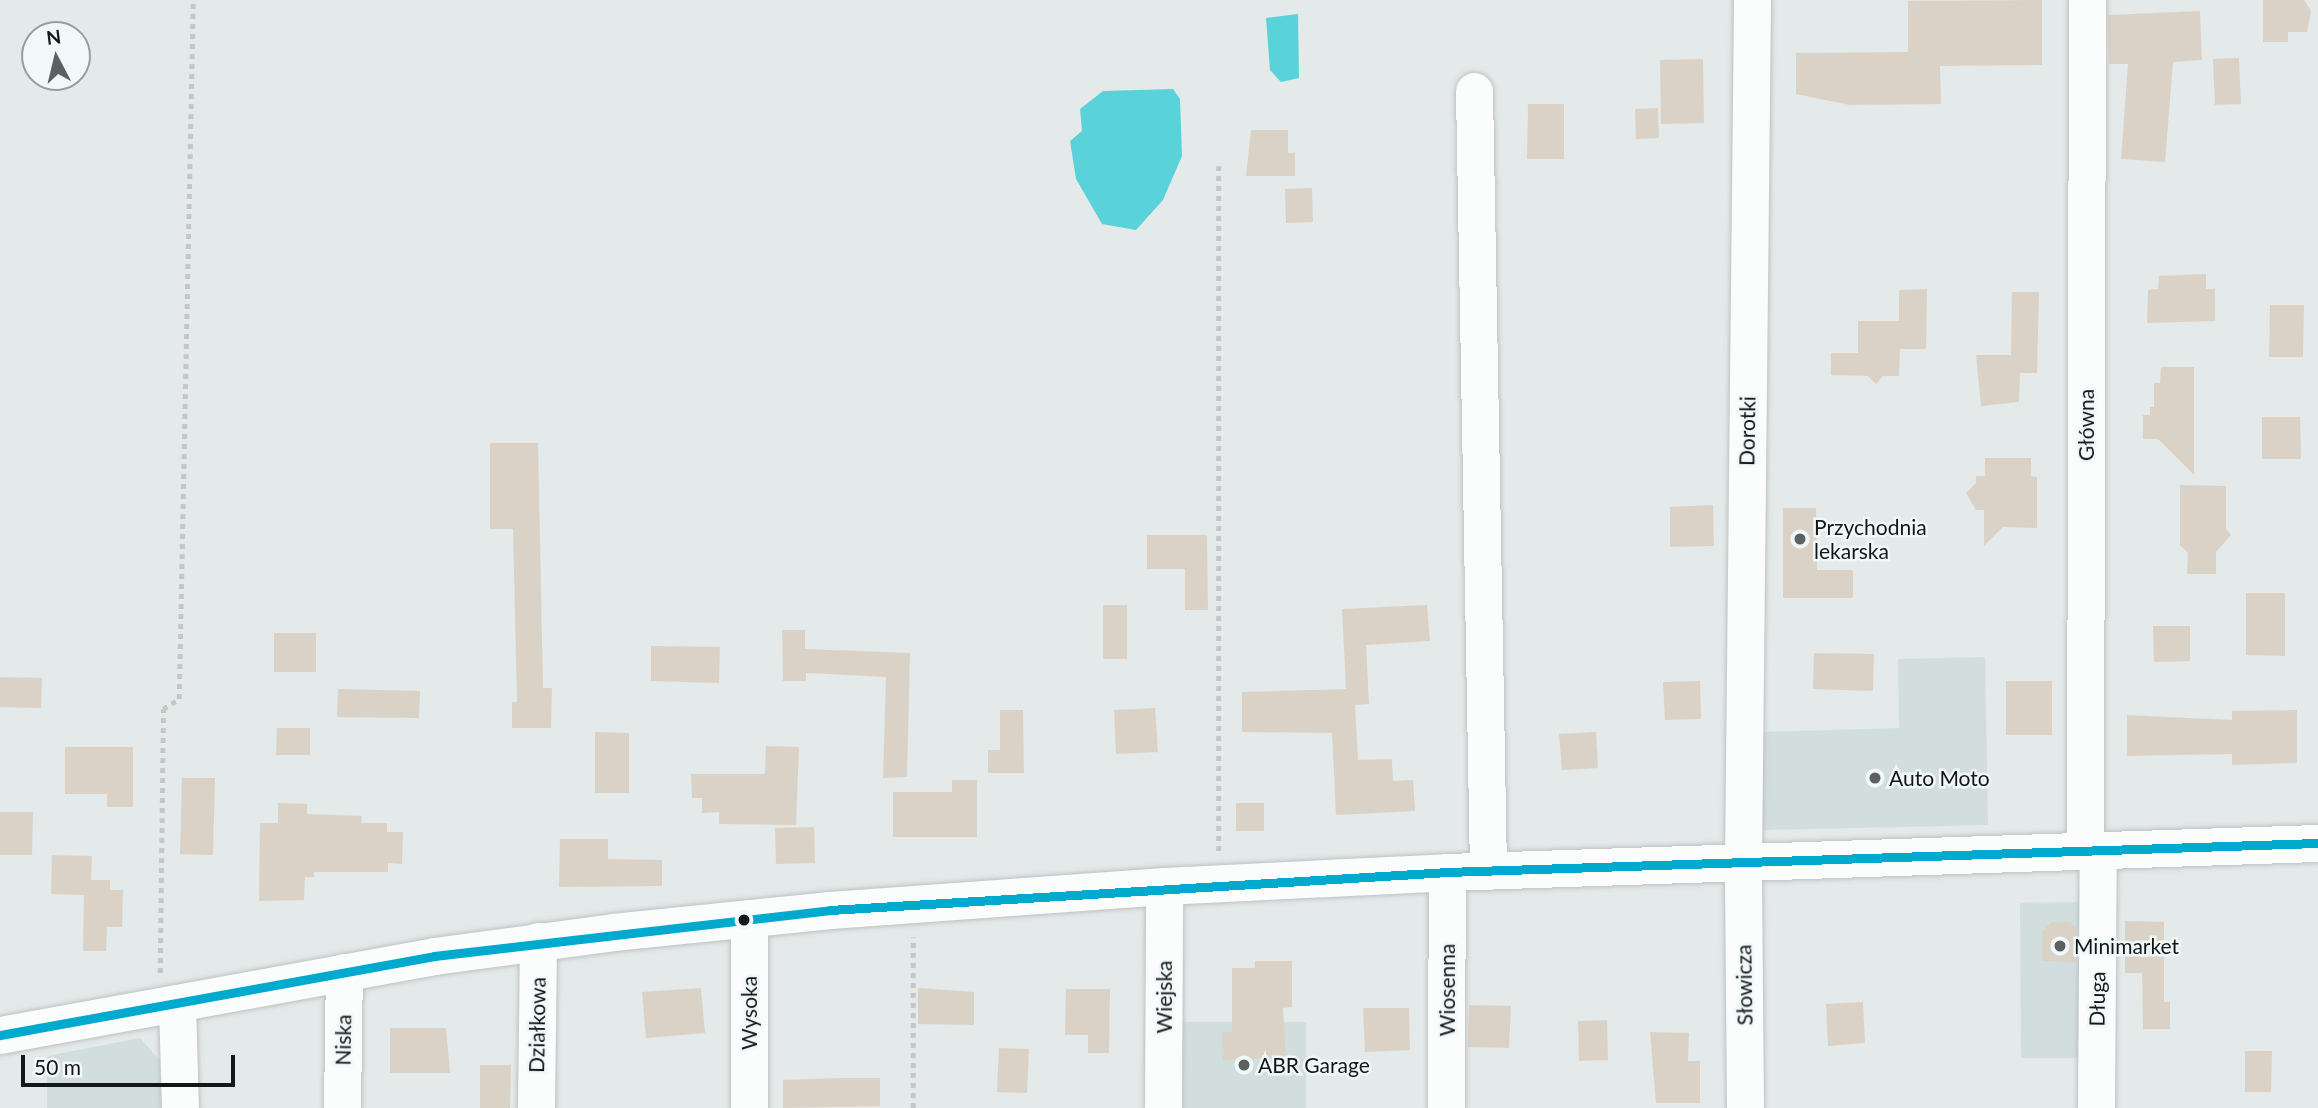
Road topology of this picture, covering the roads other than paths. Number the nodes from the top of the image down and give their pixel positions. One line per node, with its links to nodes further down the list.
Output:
1 (1752, 0): 6 (street, Dorotki)
2 (2087, 0): 5 (street, Główna)
3 (1474, 91): 7 (street)
4 (2318, 843): 5 (street)
5 (2092, 849): 6 (street); 22 (street, Długa)
6 (1743, 861): 7 (street); 21 (street, Słowicza)
7 (1488, 871): 8 (street)
8 (1447, 873): 9 (street); 20 (street, Wiosenna)
9 (1164, 886): 10 (street); 19 (street, Wiejska)
10 (749, 918): 11 (street); 18 (street, Wysoka)
11 (538, 941): 12 (street); 17 (street, Działkowa)
12 (344, 972): 13 (street); 16 (street, Niska)
13 (168, 1004): 14 (street); 15 (street)
14 (0, 1035)
15 (180, 1108)
16 (342, 1108)
17 (536, 1108)
18 (749, 1108)
19 (1163, 1108)
20 (1446, 1108)
21 (1745, 1108)
22 (2096, 1108)

